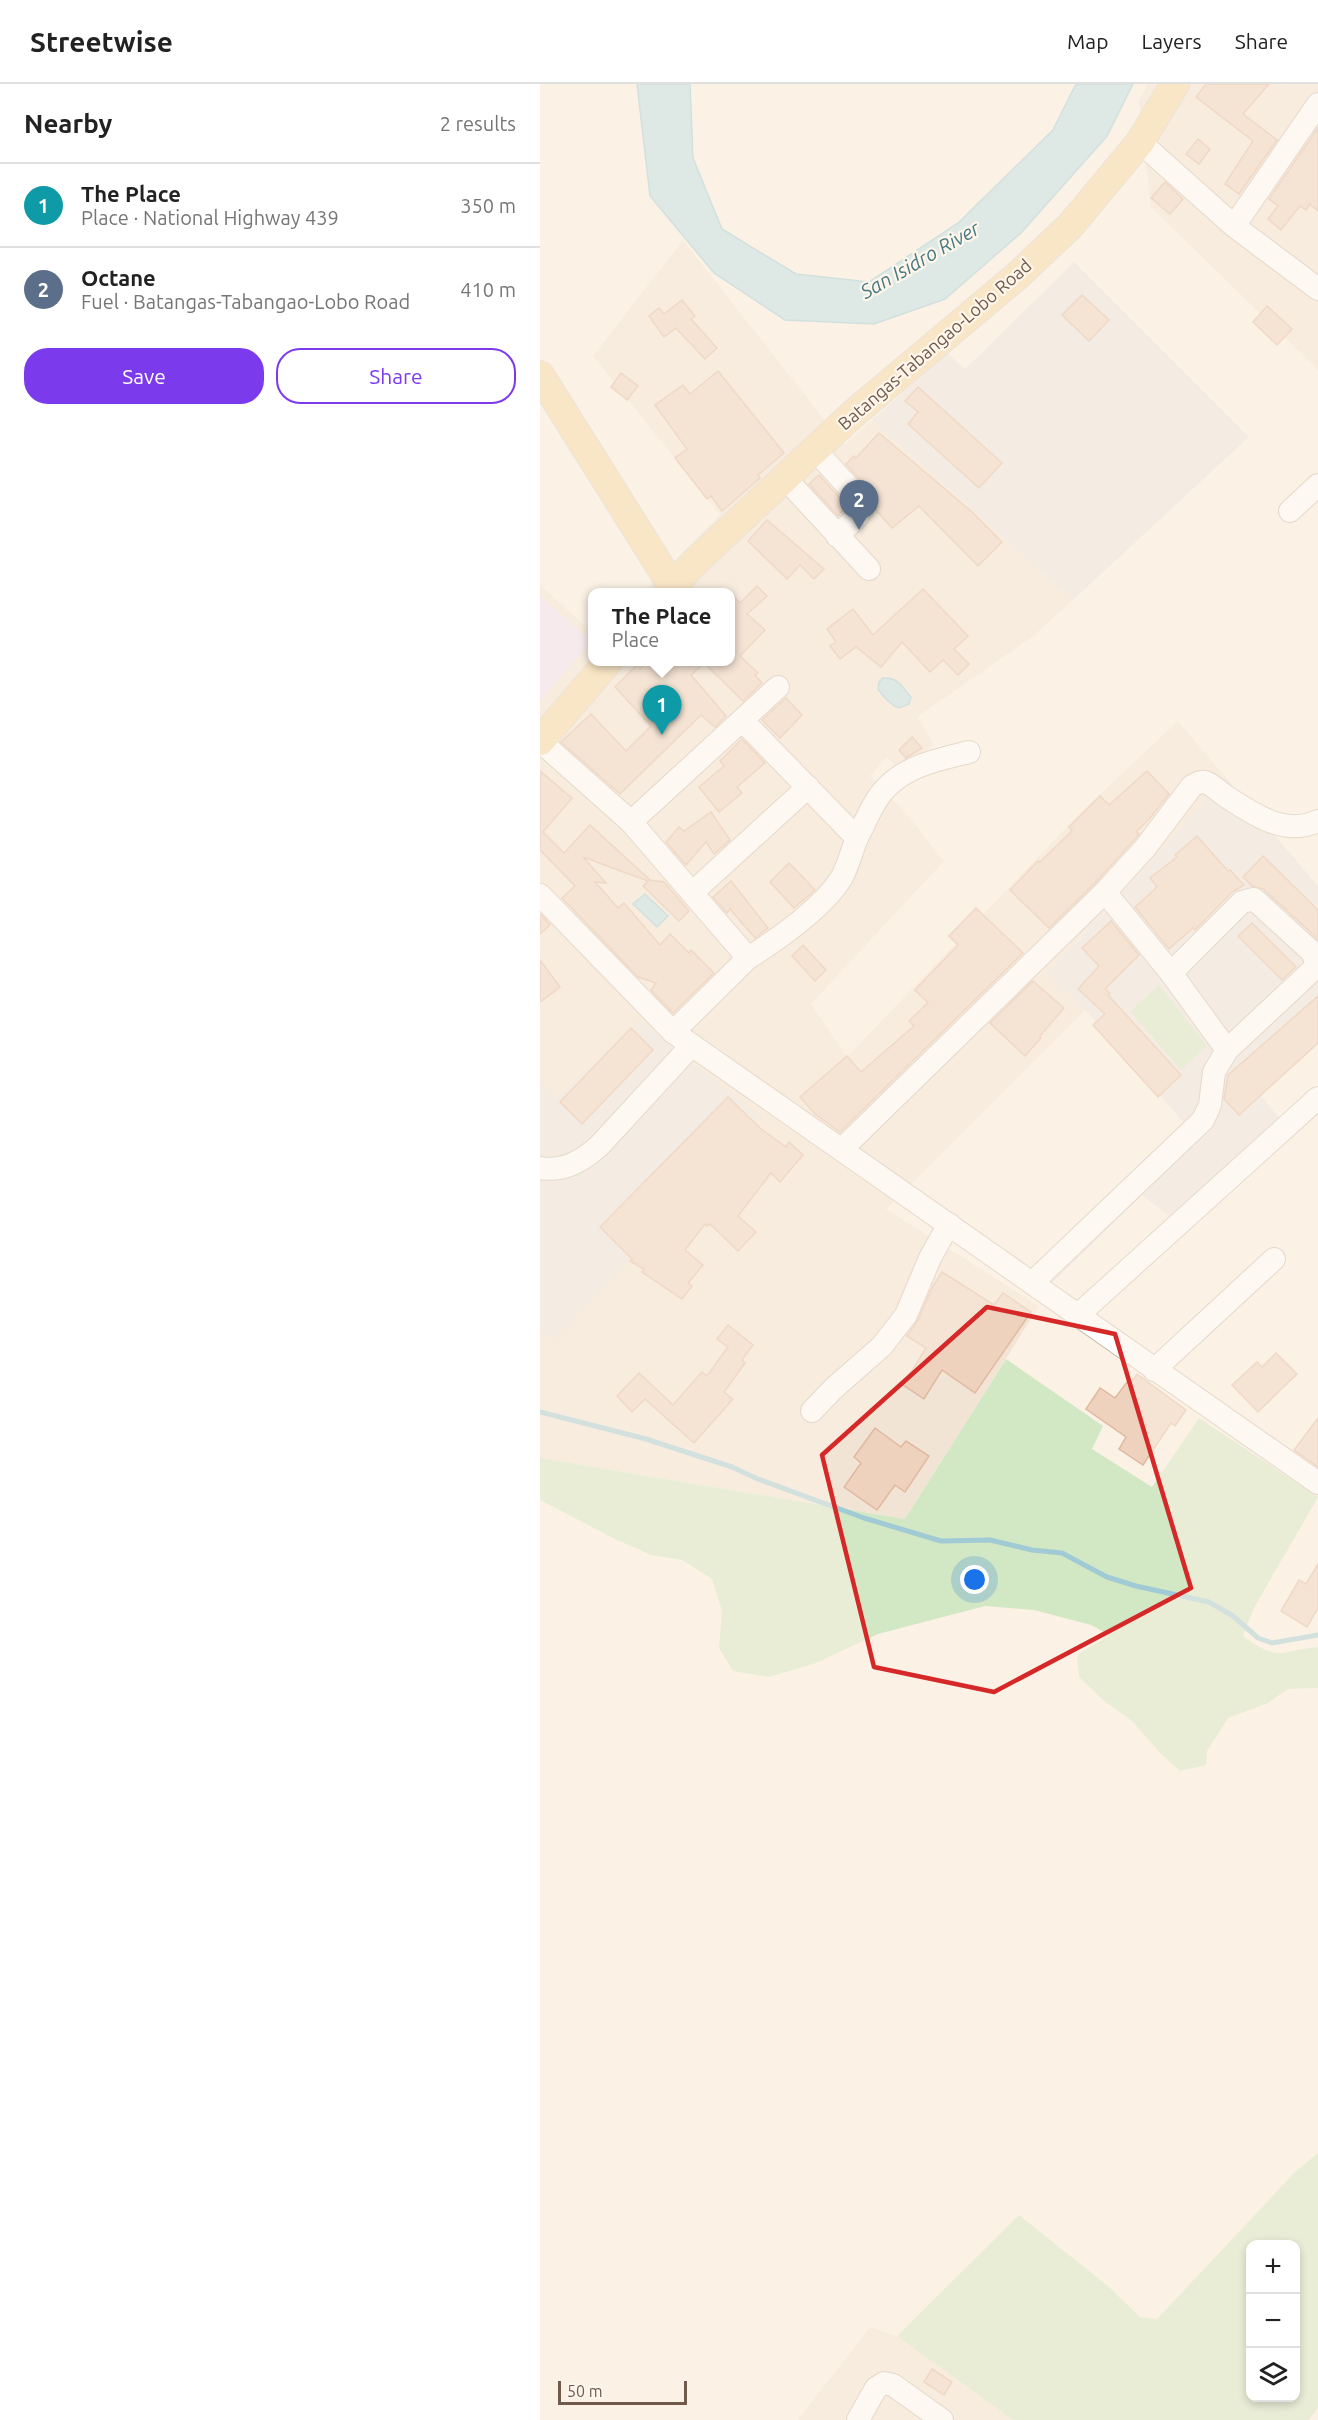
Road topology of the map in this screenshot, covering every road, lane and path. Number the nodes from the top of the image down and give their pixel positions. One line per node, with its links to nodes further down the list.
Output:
1 (1175, 84): 3 (main road, Batangas-Tabangao-Lobo Road)
2 (1318, 104): 4 (street)
3 (1140, 142): 4 (street); 7 (main road, Batangas-Tabangao-Lobo Road)
4 (1234, 226): 5 (street)
5 (1318, 289)
6 (540, 375): 13 (main road)
7 (814, 450): 8 (main road, Batangas-Tabangao-Lobo Road); 11 (street)
8 (785, 478): 11 (street); 14 (main road, Batangas-Tabangao-Lobo Road)
9 (1318, 485): 10 (street)
10 (1290, 511)
11 (837, 536): 12 (street)
12 (869, 569)
13 (669, 588)
14 (672, 588)
15 (605, 666): 18 (main road)
16 (778, 687): 17 (street)
17 (742, 720): 20 (street); 21 (street)
18 (540, 741): 21 (street)
19 (969, 752): 23 (street)
20 (808, 788): 23 (street); 24 (street)
21 (631, 822): 24 (street)
22 (1318, 822): 25 (street)
23 (857, 838): 27 (street)
24 (693, 892): 27 (street)
25 (1105, 892): 28 (street); 33 (street)
26 (540, 895): 29 (street)
27 (748, 958): 29 (street)
28 (1171, 973): 31 (street); 31 (street)
29 (673, 1032): 30 (street)
30 (692, 1045): 33 (street); 34 (street)
31 (1227, 1050): 37 (street)
32 (1318, 1098): 38 (street)
33 (842, 1149): 35 (street)
34 (540, 1168)
35 (949, 1224): 37 (street); 40 (street)
36 (1274, 1259): 39 (street)
37 (1032, 1283): 38 (street)
38 (1078, 1315): 39 (street)
39 (1154, 1370): 41 (street)
40 (812, 1411)
41 (1318, 1483)
42 (858, 2420): 43 (street)
43 (942, 2420)

